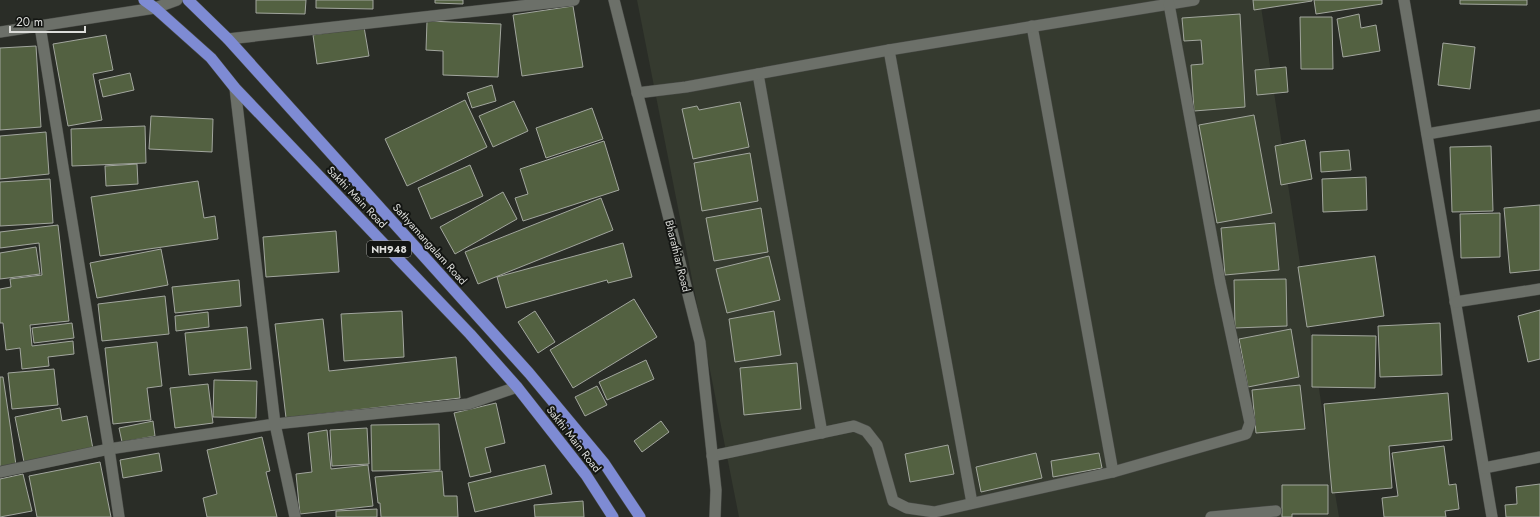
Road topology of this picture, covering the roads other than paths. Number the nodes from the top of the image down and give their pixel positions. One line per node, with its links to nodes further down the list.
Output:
1 (144, 0): 9 (highway, Sakthi Main Road / NH948)
2 (177, 0): 9 (street)
3 (188, 0): 13 (highway, Sathyamangalam Road / NH948)
4 (574, 0): 13 (street)
5 (614, 0): 17 (street, Bharathiar Road)
6 (1194, 0): 8 (street)
7 (1404, 0): 19 (street)
8 (1169, 4): 11 (street); 30 (street)
9 (155, 8): 10 (street); 16 (highway, Sakthi Main Road / NH948)
10 (40, 26): 12 (street); 25 (street)
11 (1032, 26): 14 (street); 30 (street)
12 (0, 32)
13 (228, 39): 36 (highway, Sathyamangalam Road / NH948)
14 (889, 50): 15 (street); 31 (street)
15 (758, 74): 17 (street); 24 (street)
16 (235, 88): 22 (highway, Sakthi Main Road / NH948); 23 (street)
17 (637, 93): 26 (street, Bharathiar Road)
18 (1540, 115): 19 (street)
19 (1427, 134): 21 (street)
20 (1540, 289): 21 (street)
21 (1455, 302): 28 (street)
22 (517, 387): 23 (street); 35 (highway, Sakthi Main Road / NH948)
23 (275, 424): 25 (street); 34 (street)
24 (822, 433): 26 (street); 31 (street)
25 (109, 449): 29 (street); 33 (street)
26 (712, 456): 37 (street, Bharathiar Road)
27 (1540, 457): 28 (street)
28 (1484, 468): 39 (street)
29 (0, 472)
30 (1113, 472): 31 (street)
31 (972, 503)
32 (1276, 511): 38 (street)
33 (119, 517)
34 (295, 517)
35 (613, 517)
36 (640, 517)
37 (715, 517)
38 (1211, 517)
39 (1492, 517)

